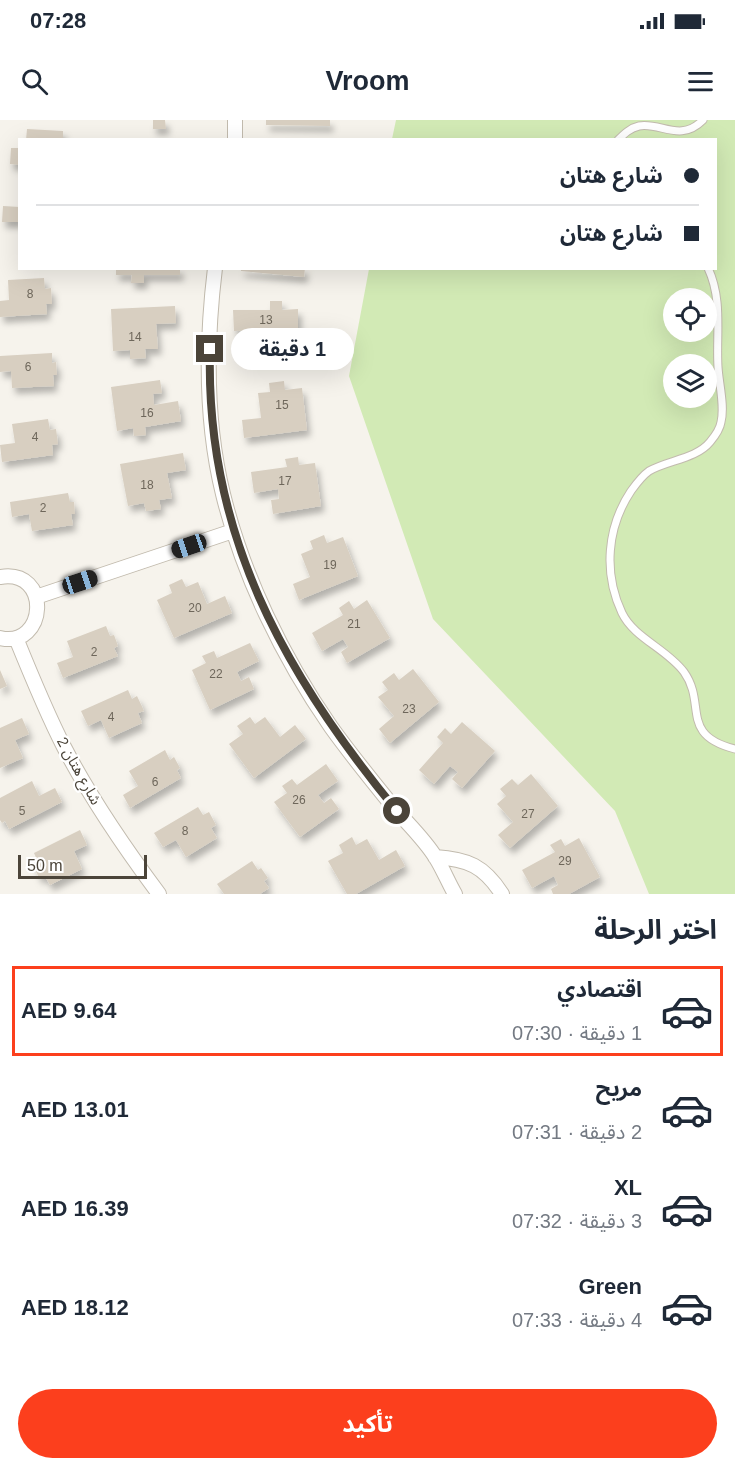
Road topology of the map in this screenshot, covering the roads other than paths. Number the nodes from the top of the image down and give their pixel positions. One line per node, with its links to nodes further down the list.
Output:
1 (235, 120): 3 (street)
2 (703, 120): 4 (lane)
3 (235, 138)
4 (621, 138)
5 (215, 270): 7 (street)
6 (709, 270): 12 (lane)
7 (233, 531): 9 (street); 13 (street)
8 (0, 577): 9 (street)
9 (36, 597): 11 (street)
10 (0, 638): 11 (street)
11 (16, 638): 14 (street, شارع هتان 2)
12 (735, 749)
13 (435, 857): 15 (street); 16 (street)
14 (159, 894)
15 (455, 894)
16 (502, 894)

